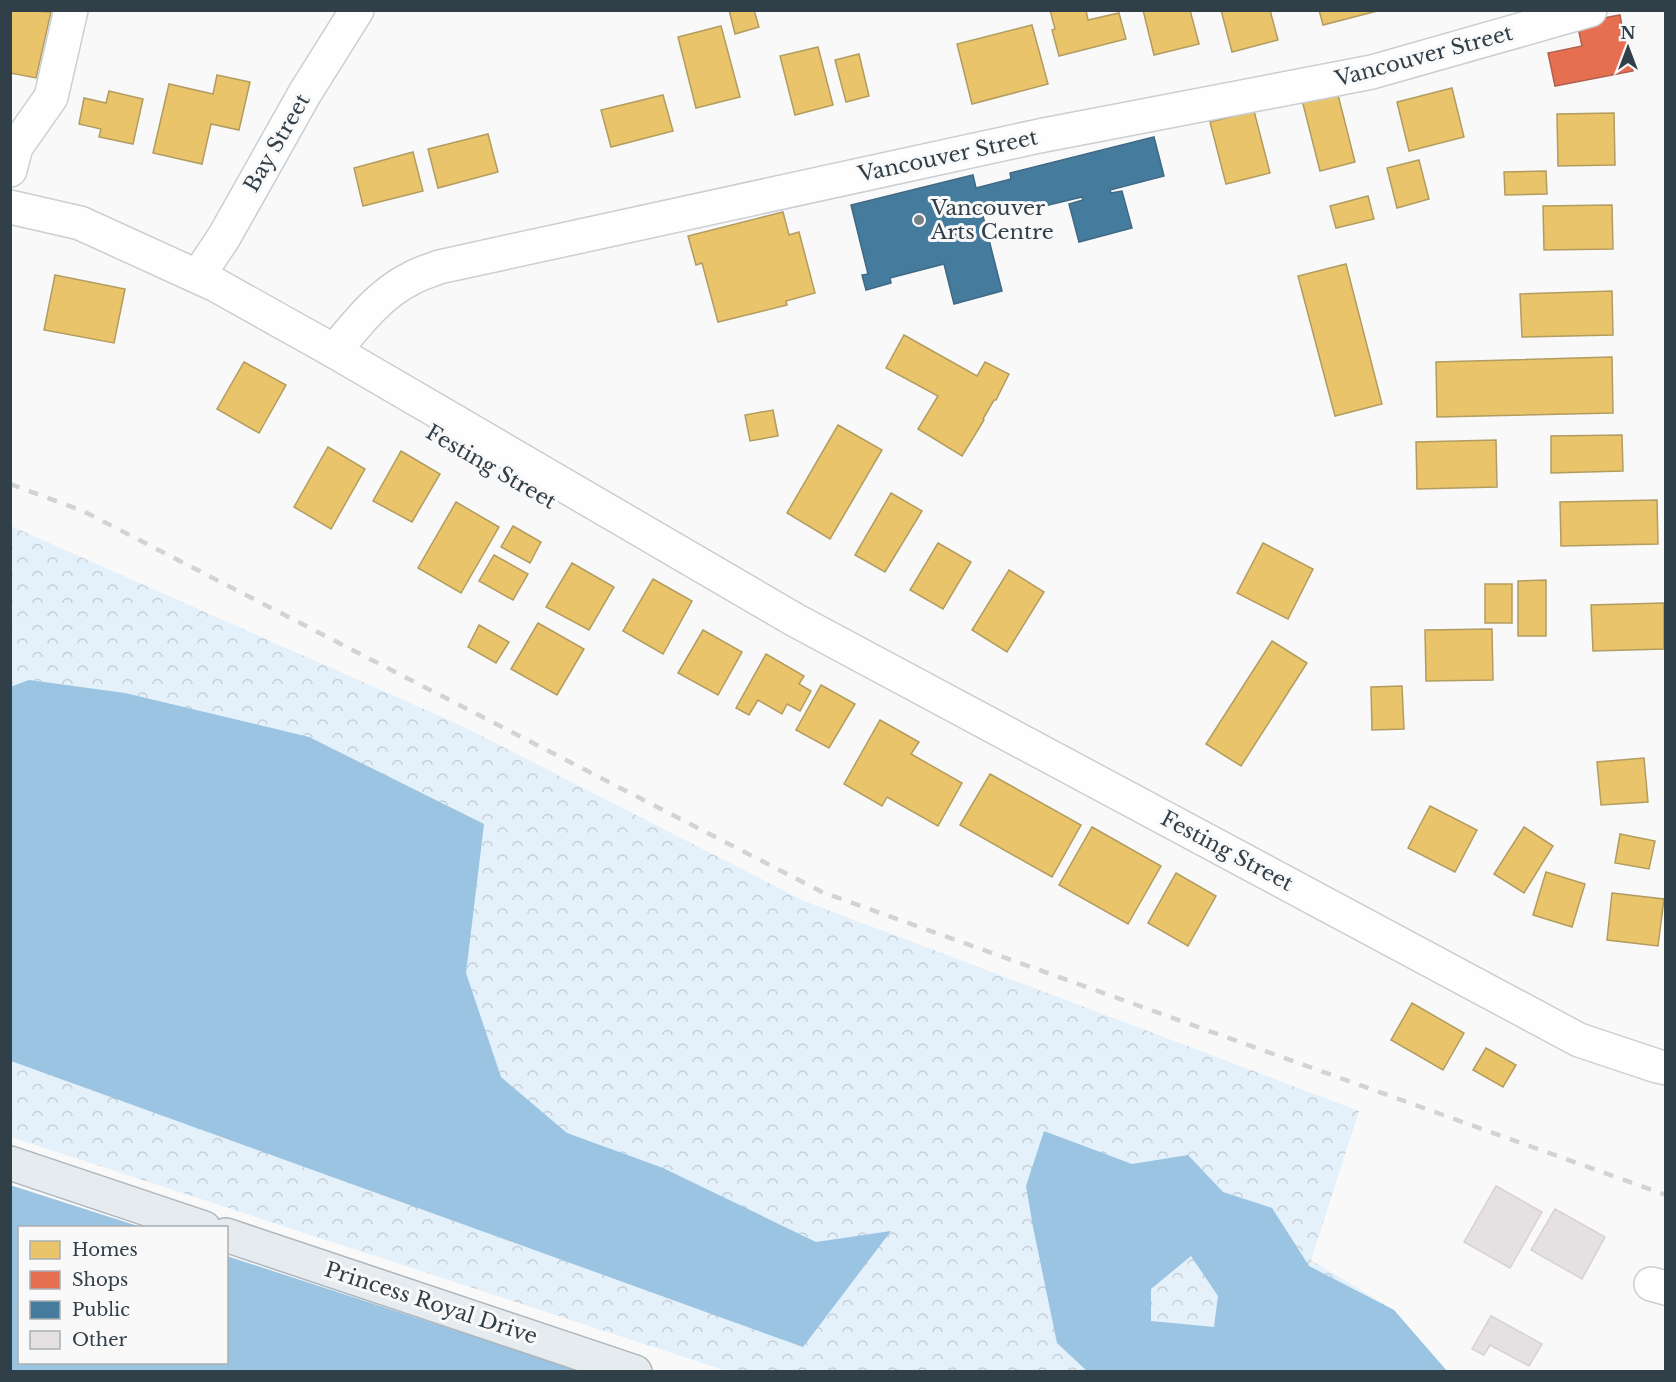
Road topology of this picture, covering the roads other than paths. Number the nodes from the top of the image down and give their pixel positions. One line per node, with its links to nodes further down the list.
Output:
1 (71, 10): 4 (street)
2 (357, 10): 6 (street, Bay Street)
3 (1590, 10): 7 (street, Vancouver Street)
4 (10, 170)
5 (10, 207): 6 (street, Festing Street)
6 (207, 281): 7 (street, Festing Street); 8 (street, Festing Street)
7 (334, 351): 8 (street, Festing Street)
8 (795, 620): 9 (street, Festing Street)
9 (1665, 1068)
10 (10, 1163): 11 (main road)
11 (201, 1226)
12 (228, 1236): 13 (main road, Princess Royal Drive)
13 (635, 1371)

